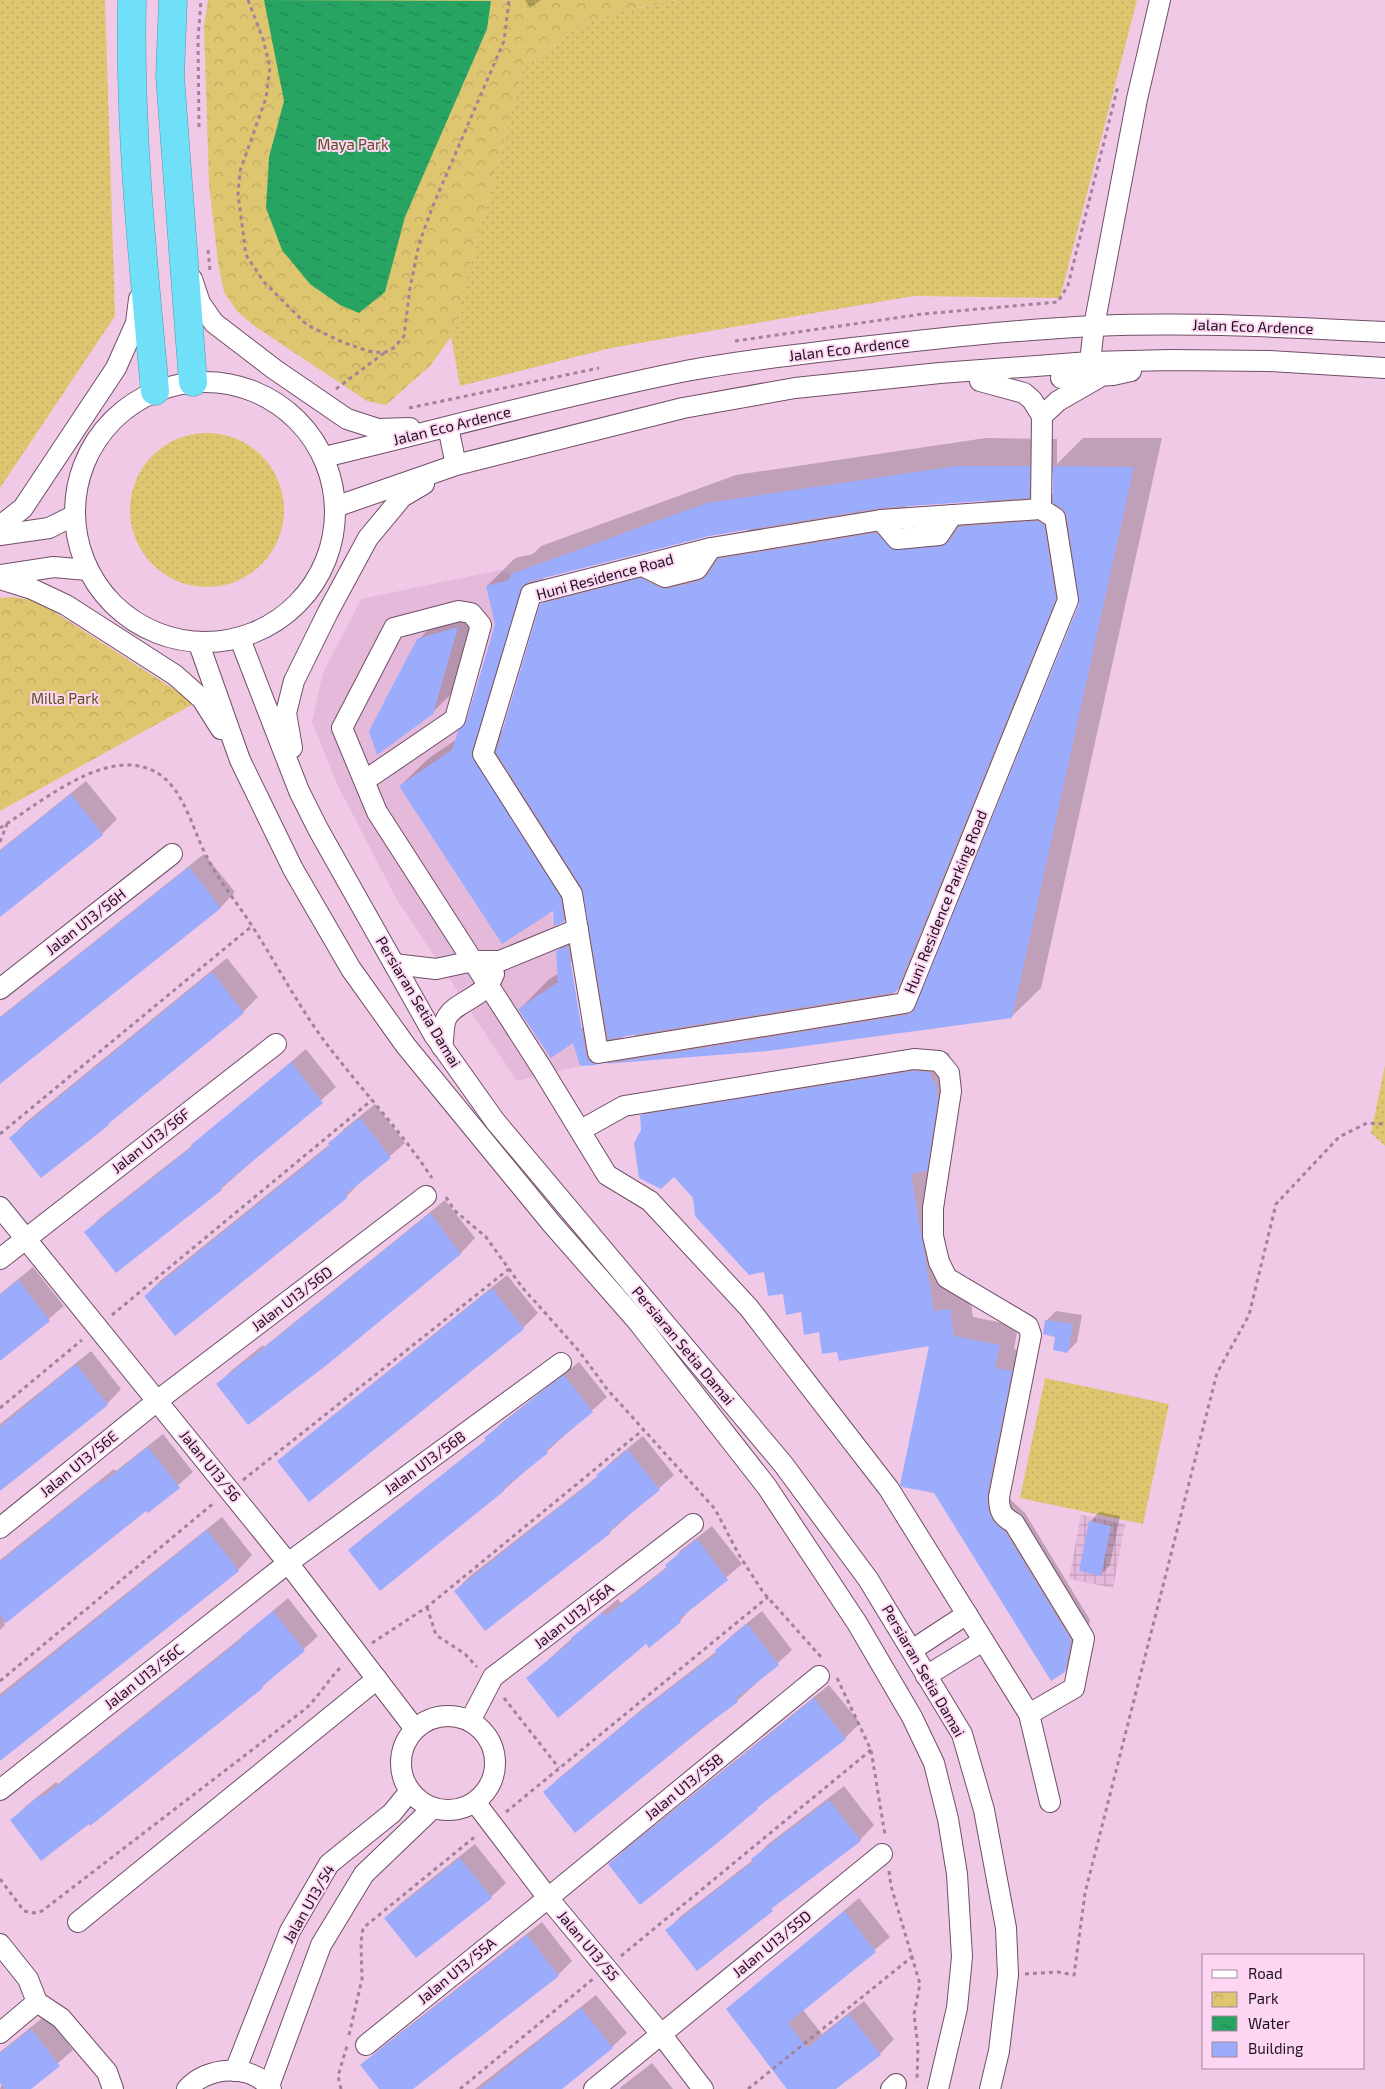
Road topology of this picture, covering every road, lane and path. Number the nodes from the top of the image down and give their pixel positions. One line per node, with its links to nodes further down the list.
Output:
1 (132, 0): 11 (highway)
2 (173, 0): 10 (highway)
3 (201, 0): 8 (path)
4 (248, 0): 16 (path)
5 (509, 0): 16 (path)
6 (1160, 0): 13 (street)
7 (1121, 76): 15 (path)
8 (199, 128)
9 (207, 243): 12 (path)
10 (182, 254): 21 (highway); 27 (street)
11 (143, 259): 23 (highway); 33 (street)
12 (212, 281)
13 (1094, 326): 14 (street, Jalan Eco Ardence); 19 (street); 27 (street, Jalan Eco Ardence)
14 (1385, 332)
15 (727, 343)
16 (384, 353): 24 (path)
17 (604, 367): 25 (path)
18 (1385, 368): 19 (street)
19 (1096, 369): 20 (street); 22 (street); 26 (street)
20 (980, 381): 22 (street); 26 (street)
21 (193, 382): 23 (street); 28 (street)
22 (813, 386): 29 (street)
23 (156, 391): 32 (street)
24 (341, 395)
25 (402, 409)
26 (1042, 416): 31 (street)
27 (448, 427): 28 (street, Jalan Eco Ardence); 29 (street)
28 (324, 457): 30 (street)
29 (456, 465): 30 (street); 42 (street)
30 (335, 507): 38 (street)
31 (1041, 508): 48 (street, Huni Residence Road); 48 (street, Huni Residence Parking Road)
32 (76, 515): 34 (street); 35 (street)
33 (0, 526)
34 (0, 535)
35 (88, 570): 36 (street); 39 (street)
36 (0, 575)
37 (0, 579): 40 (street)
38 (240, 639): 39 (street); 42 (street, Persiaran Setia Damai)
39 (200, 644): 40 (street, Persiaran Setia Damai)
40 (240, 760): 112 (street, Persiaran Setia Damai)
41 (364, 781): 41 (street); 49 (street)
42 (299, 791): 51 (street, Persiaran Setia Damai)
43 (7, 823): 44 (path); 45 (path); 47 (path)
44 (0, 828)
45 (0, 842)
46 (172, 854): 53 (street, Jalan U13/56H)
47 (252, 926): 56 (path); 59 (path)
48 (578, 929): 50 (street)
49 (473, 961): 50 (street); 51 (street); 52 (street)
50 (500, 961): 52 (street)
51 (394, 964): 55 (street, Persiaran Setia Damai)
52 (489, 987): 55 (street); 58 (street)
53 (0, 989)
54 (276, 1044): 62 (street, Jalan U13/56F)
55 (442, 1047): 76 (street, Persiaran Setia Damai)
56 (372, 1100): 60 (path); 65 (path)
57 (1385, 1124): 98 (path)
58 (581, 1130): 74 (street); 82 (street)
59 (0, 1134)
60 (436, 1192): 64 (path); 67 (street, Jalan U13/56D)
61 (0, 1206): 62 (street, Jalan U13/56)
62 (26, 1238): 63 (street, Jalan U13/56F); 65 (street, Jalan U13/56)
63 (0, 1259)
64 (509, 1268): 69 (path); 77 (path)
65 (97, 1327): 67 (street, Jalan U13/56); 68 (path)
66 (561, 1363): 72 (street, Jalan U13/56B)
67 (157, 1401): 69 (street, Jalan U13/56); 71 (street, Jalan U13/56E)
68 (0, 1408)
69 (229, 1490): 72 (street, Jalan U13/56); 81 (path)
70 (693, 1524): 83 (street, Jalan U13/56A)
71 (0, 1528)
72 (288, 1563): 77 (street, Jalan U13/56); 86 (street, Jalan U13/56C)
73 (768, 1597): 78 (path)
74 (967, 1614): 75 (street); 76 (street)
75 (983, 1641): 79 (street); 82 (street)
76 (912, 1650): 79 (street, Persiaran Setia Damai)
77 (357, 1653): 80 (street, Jalan U13/56); 92 (path)
78 (827, 1671): 85 (path); 93 (street, Jalan U13/55B)
79 (926, 1676): 98 (street, Persiaran Setia Damai)
80 (377, 1679): 84 (street, Jalan U13/56); 94 (street)
81 (0, 1681)
82 (1029, 1714): 89 (street)
83 (470, 1720): 84 (street); 88 (street)
84 (415, 1729): 87 (street)
85 (871, 1750): 91 (path); 97 (path)
86 (0, 1790)
87 (410, 1791): 90 (street); 103 (street, Jalan U13/54)
88 (475, 1802): 90 (street); 93 (street, Jalan U13/55)
89 (1050, 1802)
90 (433, 1808): 105 (street, Jalan U13/54)
91 (886, 1855): 96 (path); 101 (street, Jalan U13/55D)
92 (0, 1879)
93 (548, 1898): 97 (street, Jalan U13/55); 102 (street, Jalan U13/55A)
94 (78, 1922)
95 (0, 1944): 99 (street)
96 (912, 1956): 104 (path); 111 (path)
97 (606, 1968): 101 (street, Jalan U13/55); 108 (path)
98 (1008, 1975): 113 (street, Persiaran Setia Damai)
99 (37, 2002): 100 (street); 106 (street)
100 (0, 2032)
101 (661, 2034): 109 (street, Jalan U13/55D); 110 (street, Jalan U13/55)
102 (366, 2044)
103 (235, 2070): 105 (street); 107 (street)
104 (916, 2086)
105 (270, 2087)
106 (113, 2089)
107 (186, 2089)
108 (460, 2089)
109 (594, 2089)
110 (703, 2089)
111 (748, 2089)
112 (938, 2089)
113 (990, 2089)

